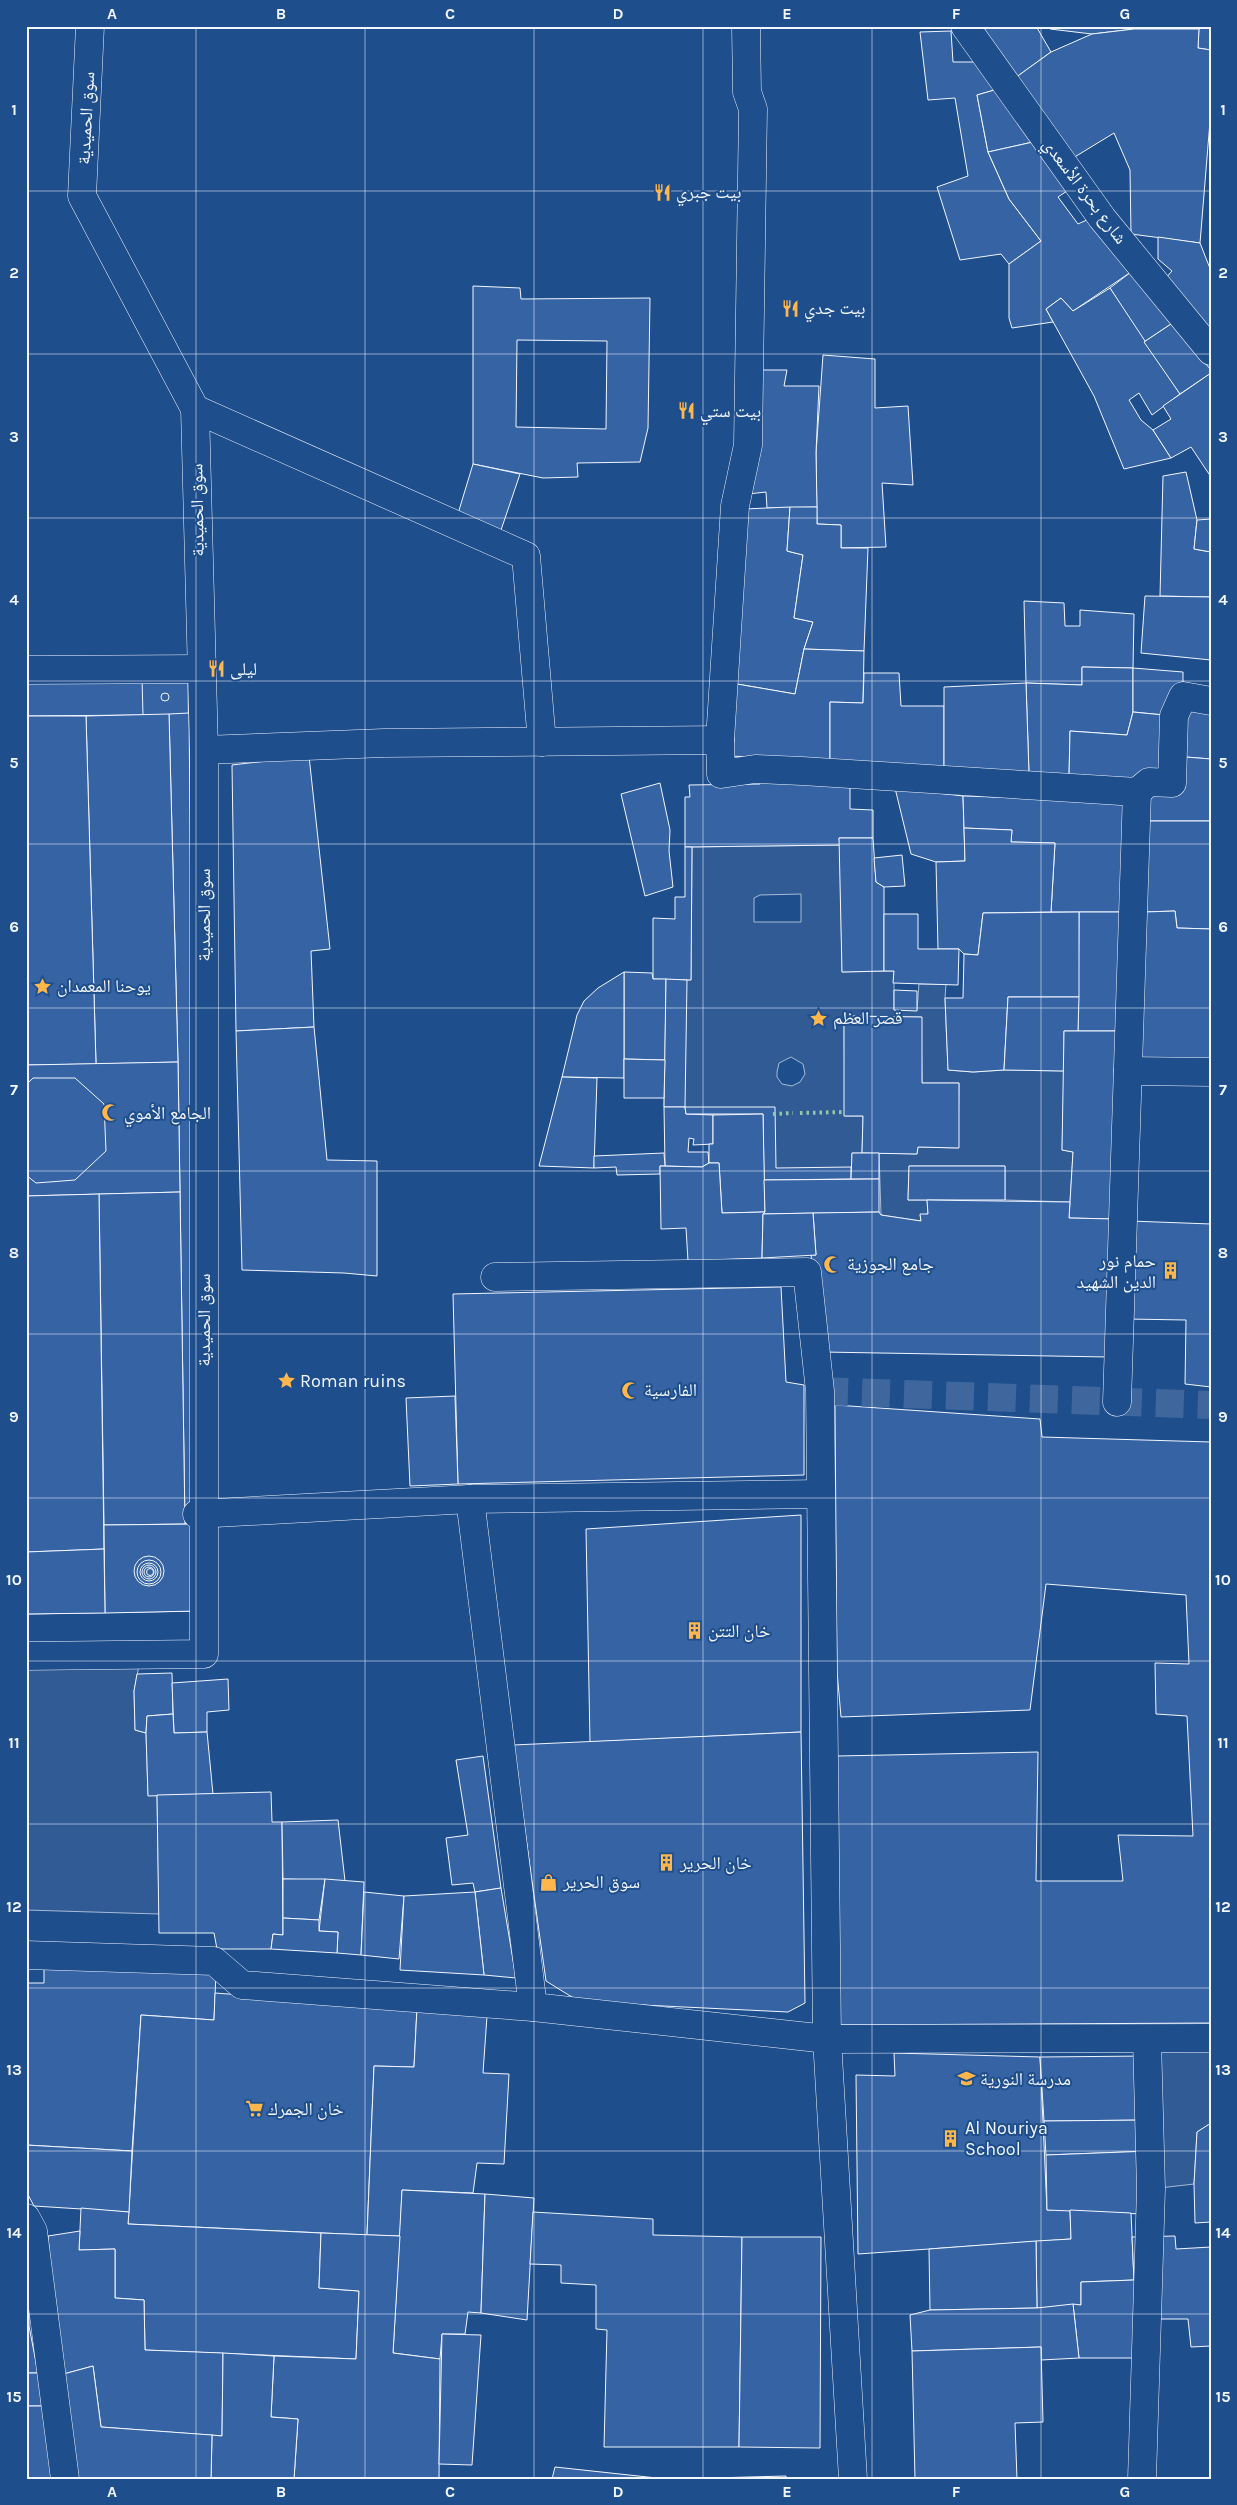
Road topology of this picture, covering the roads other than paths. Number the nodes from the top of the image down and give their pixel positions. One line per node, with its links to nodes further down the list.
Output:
1 (90, 26): 5 (street, سوق الحميدية)
2 (746, 26): 9 (street)
3 (965, 26): 4 (street, شارع بحرة الأسعدي)
4 (1211, 351)
5 (195, 409): 6 (street, سوق الحميدية); 10 (street)
6 (201, 669): 7 (street); 11 (street, سوق الحميدية)
7 (26, 670)
8 (1211, 701): 12 (street)
9 (720, 740): 10 (street); 12 (street)
10 (542, 742): 11 (street)
11 (204, 750): 19 (street, سوق الحميدية)
12 (1137, 792): 13 (street)
13 (1128, 1071): 14 (street); 16 (street)
14 (1211, 1072)
15 (495, 1277): 17 (street)
16 (1117, 1402)
17 (821, 1494): 18 (street); 24 (street)
18 (470, 1499): 19 (street); 22 (street)
19 (201, 1514): 20 (street, سوق الحميدية)
20 (26, 1656)
21 (26, 1955): 22 (street)
22 (533, 2007): 24 (street)
23 (1211, 2038): 25 (street)
24 (827, 2039): 25 (street); 28 (street)
25 (1147, 2039): 29 (street)
26 (26, 2218): 27 (street)
27 (65, 2479)
28 (853, 2479)
29 (1142, 2479)

